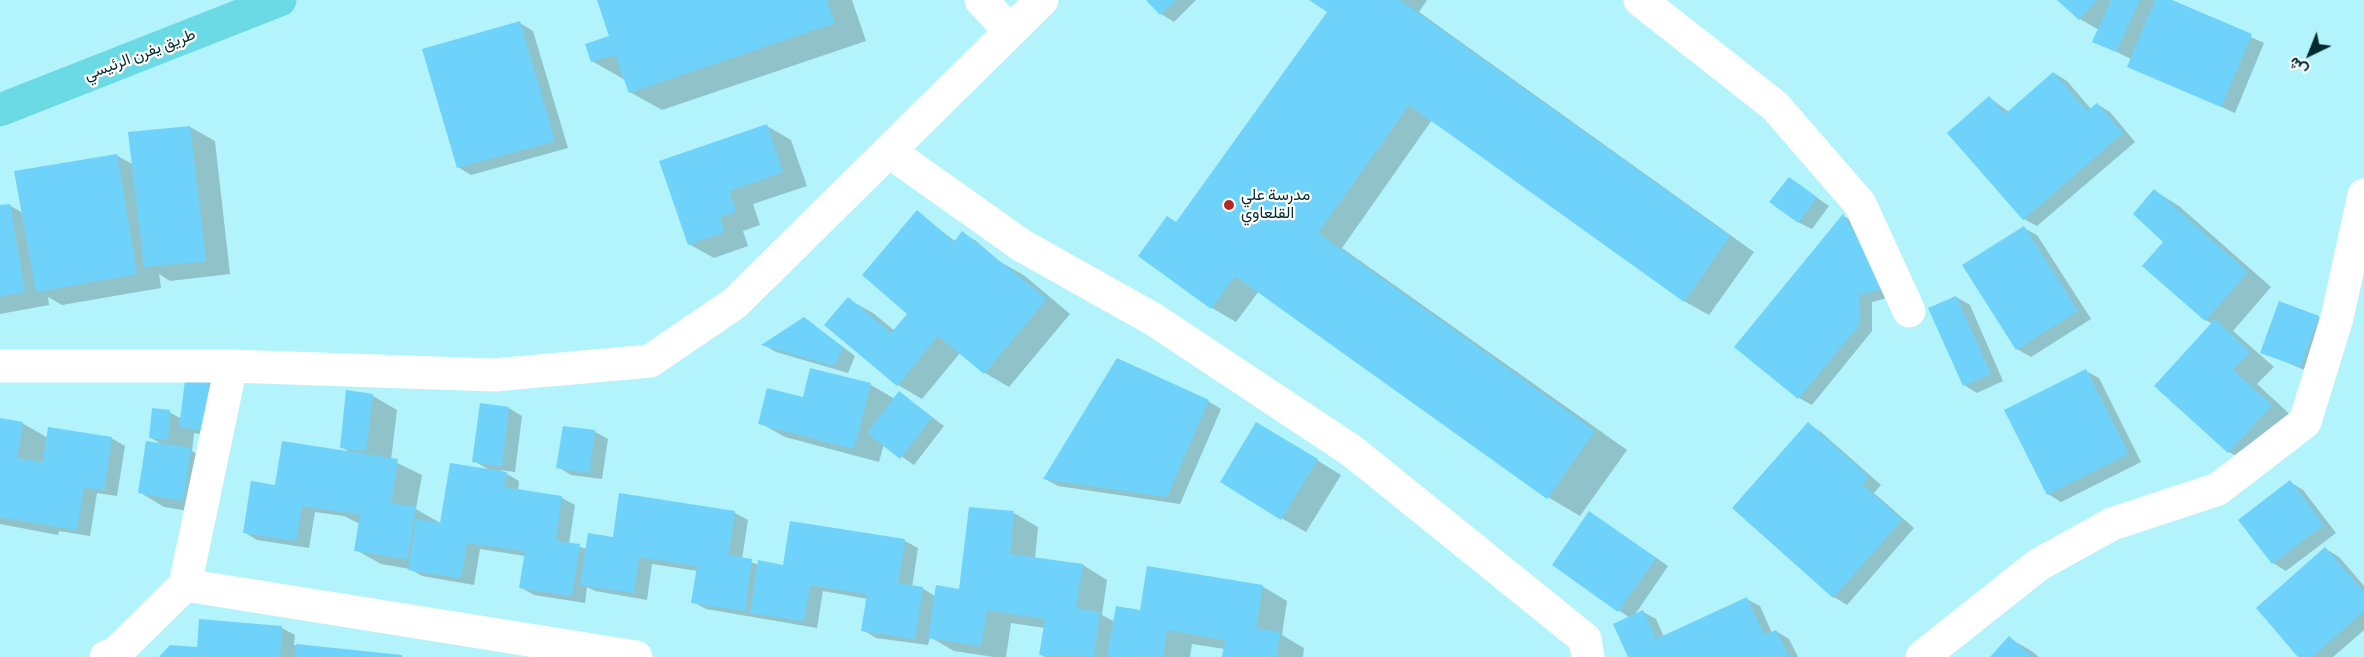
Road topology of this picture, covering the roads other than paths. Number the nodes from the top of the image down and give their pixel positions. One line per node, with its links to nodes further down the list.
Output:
1 (280, 0): 6 (main road, طريق يفرن الرئيسي)
2 (981, 0): 5 (street)
3 (1042, 0): 5 (street)
4 (1640, 0): 9 (street)
5 (1009, 30): 7 (street)
6 (0, 110)
7 (890, 152): 11 (street); 15 (street)
8 (2364, 195): 16 (street)
9 (1909, 311)
10 (0, 366): 11 (street)
11 (231, 366): 12 (street)
12 (185, 585): 13 (street); 14 (street)
13 (106, 657)
14 (636, 657)
15 (1588, 657)
16 (1922, 657)

